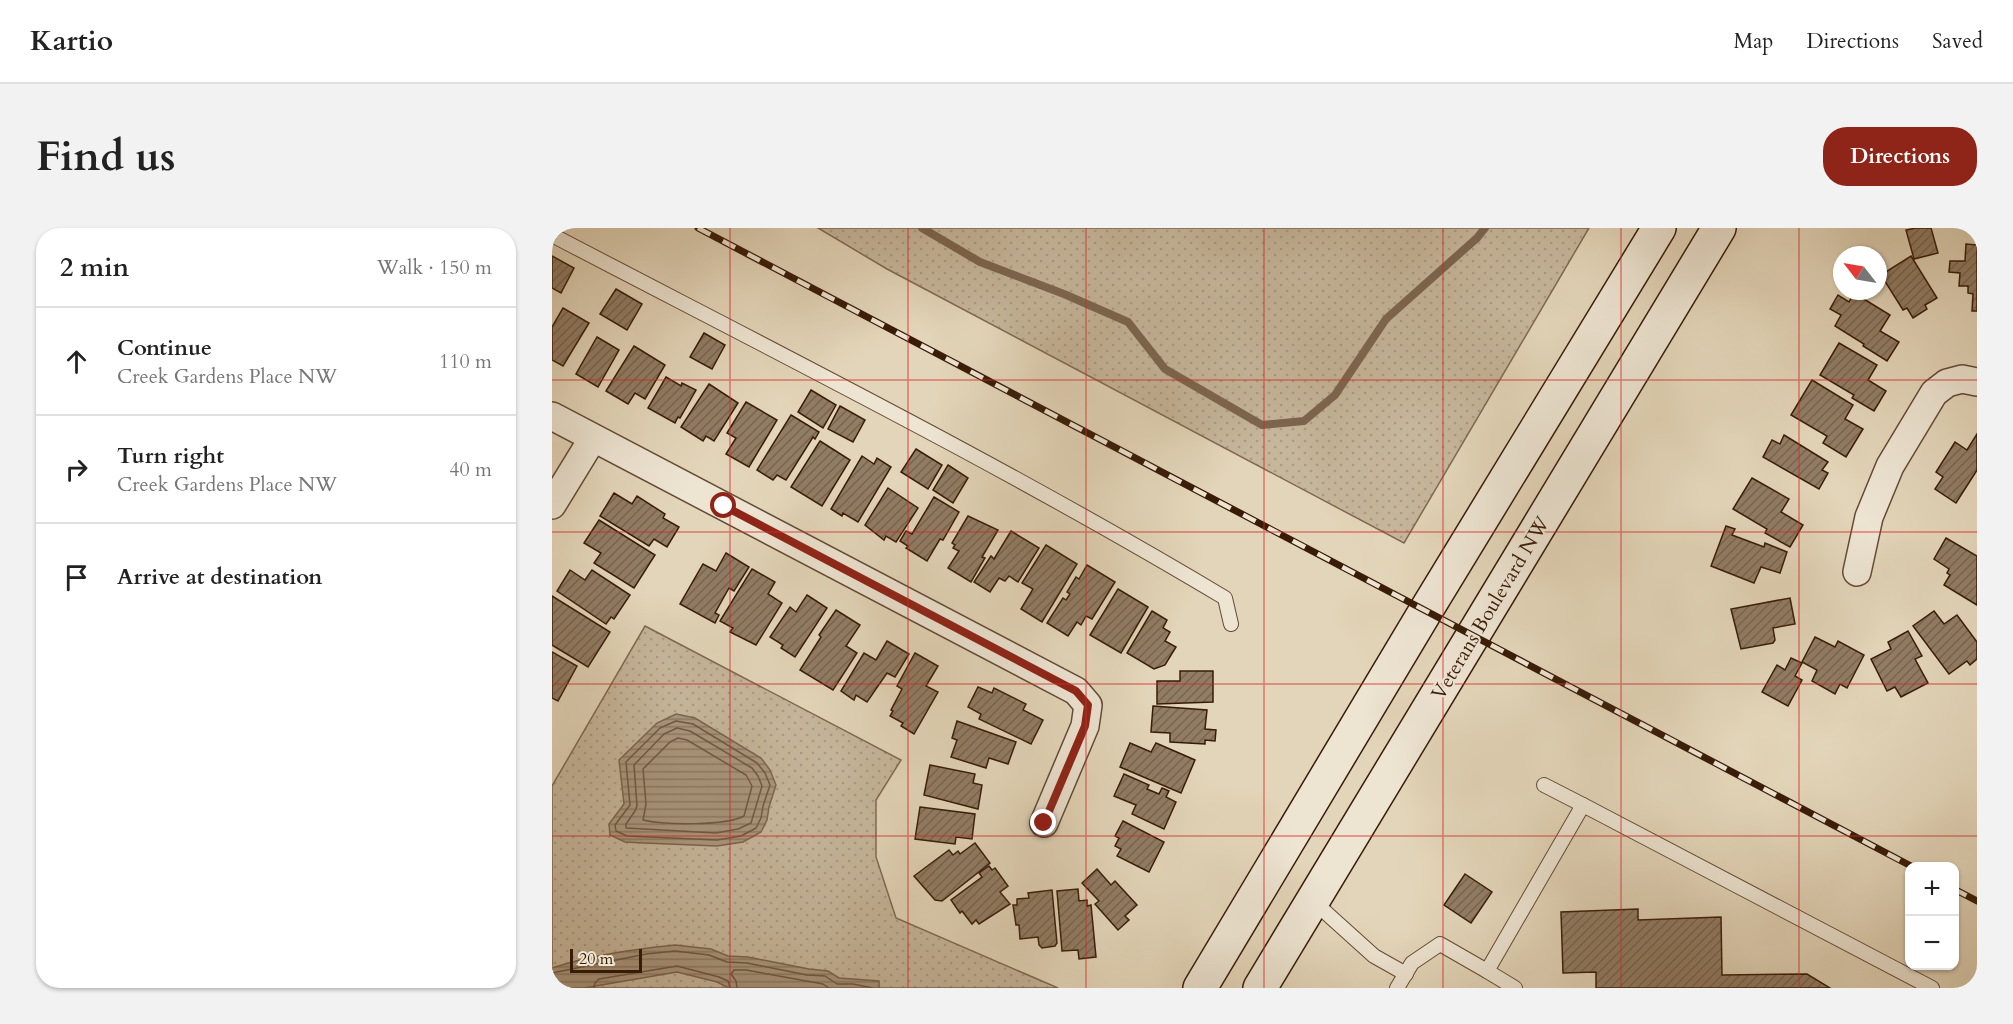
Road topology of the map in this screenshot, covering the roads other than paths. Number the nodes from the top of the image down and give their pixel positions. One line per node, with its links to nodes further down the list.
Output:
1 (1659, 228): 16 (main road)
2 (1719, 228): 13 (main road, Veterans Boulevard NW)
3 (552, 235): 9 (lane)
4 (1977, 382): 8 (street)
5 (552, 416): 6 (street)
6 (593, 438): 7 (street); 12 (street)
7 (552, 505)
8 (1857, 572)
9 (1231, 624)
10 (1544, 785): 11 (lane)
11 (1583, 805): 14 (lane); 20 (lane)
12 (1044, 823)
13 (1313, 901): 15 (lane); 17 (main road, Veterans Boulevard NW)
14 (1487, 971): 15 (lane); 19 (lane)
15 (1406, 974): 18 (lane)
16 (1200, 988)
17 (1260, 988)
18 (1397, 988)
19 (1515, 988)
20 (1932, 988)

